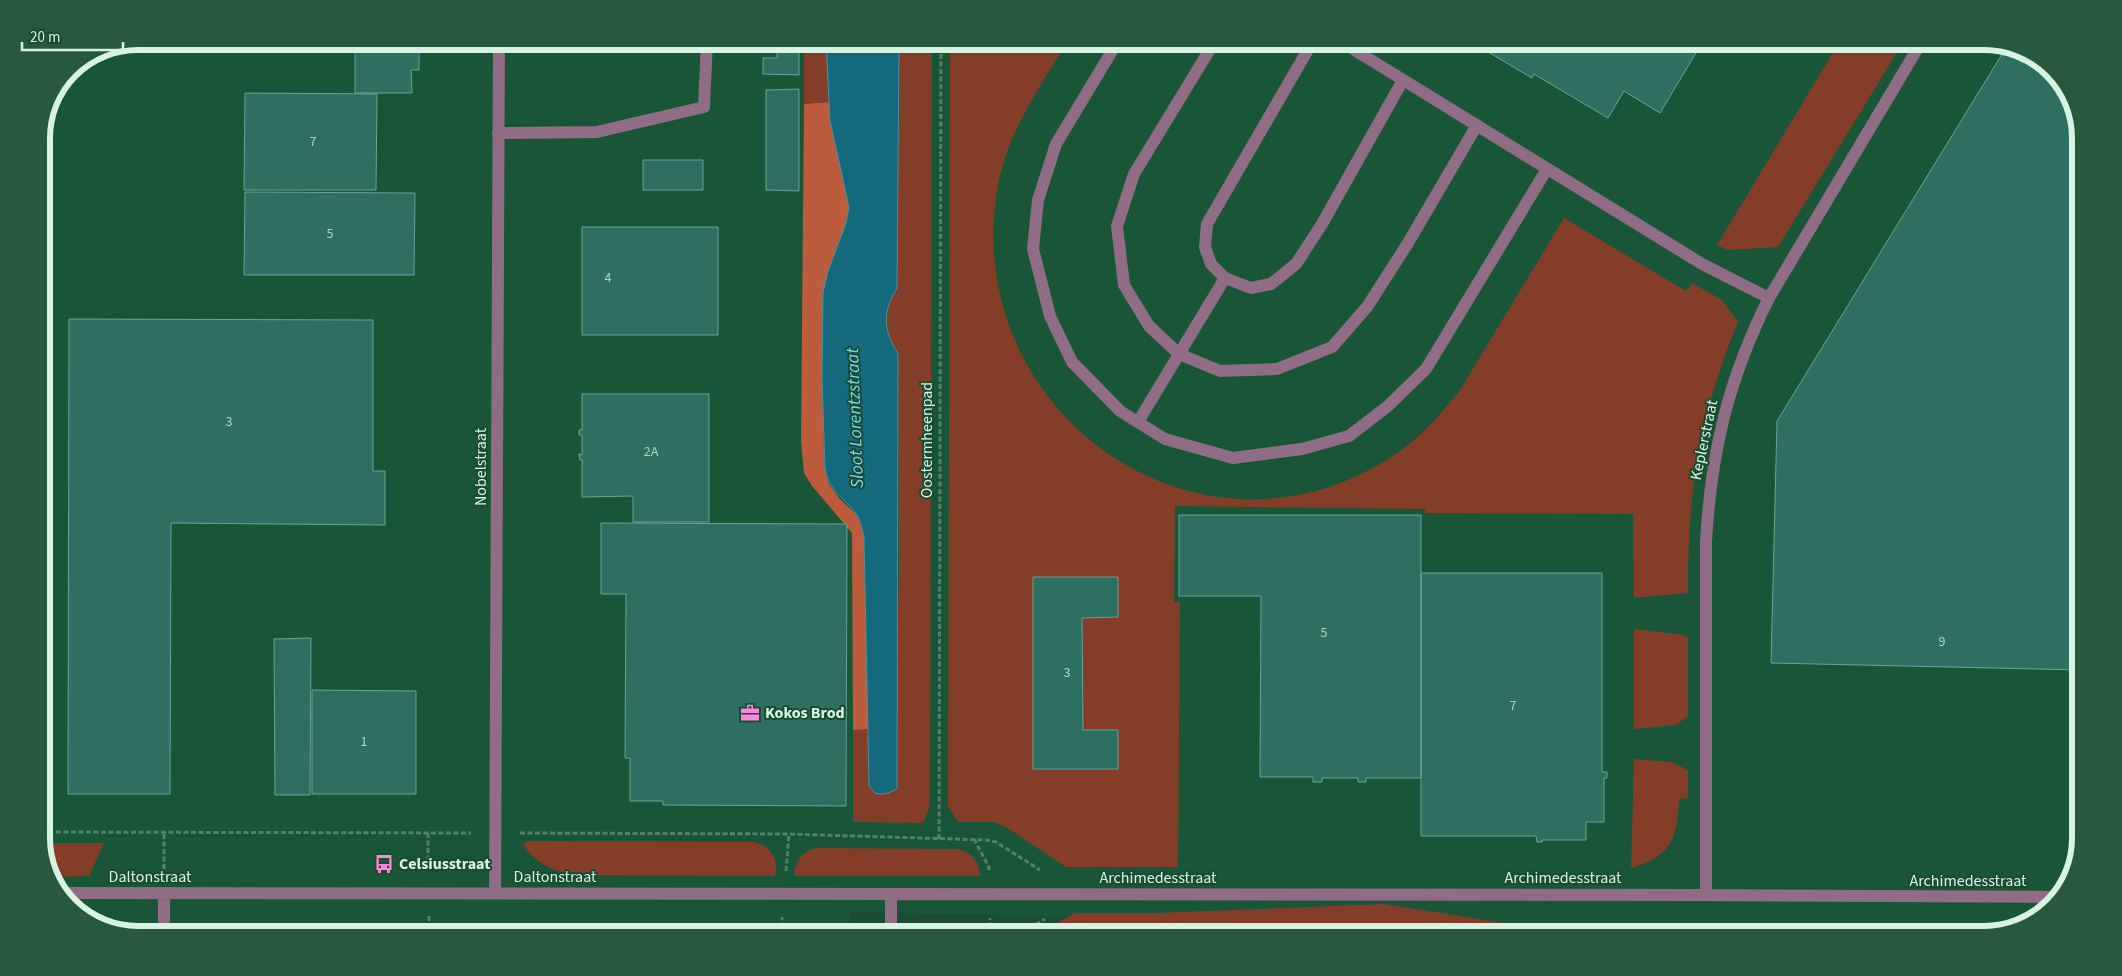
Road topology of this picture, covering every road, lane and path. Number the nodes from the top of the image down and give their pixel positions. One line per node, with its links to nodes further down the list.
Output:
1 (499, 50): 11 (street, Nobelstraat)
2 (707, 50): 11 (street)
3 (941, 50): 20 (path, Oostermheenpad)
4 (1113, 50): 16 (street)
5 (1209, 50): 15 (street)
6 (1308, 50): 13 (street)
7 (1355, 50): 9 (street)
8 (1917, 50): 14 (street, Keplerstraat)
9 (1403, 80): 10 (street); 13 (street)
10 (1477, 125): 12 (street); 15 (street)
11 (498, 132): 19 (street, Nobelstraat)
12 (1547, 169): 14 (street); 16 (street)
13 (1225, 278): 15 (street)
14 (1769, 298): 26 (street, Keplerstraat)
15 (1179, 354): 16 (street)
16 (1138, 422)
17 (50, 832): 18 (path)
18 (164, 832): 19 (path); 22 (path)
19 (496, 833): 20 (path); 23 (street, Nobelstraat)
20 (939, 839): 25 (path)
21 (70, 893): 22 (street, Daltonstraat)
22 (164, 893): 23 (street, Daltonstraat); 28 (street)
23 (495, 893): 24 (street, Daltonstraat)
24 (892, 894): 25 (street, Archimedesstraat); 29 (street)
25 (1070, 894): 26 (street, Archimedesstraat)
26 (1706, 894): 27 (street, Archimedesstraat)
27 (2049, 897)
28 (164, 926)
29 (891, 926)

